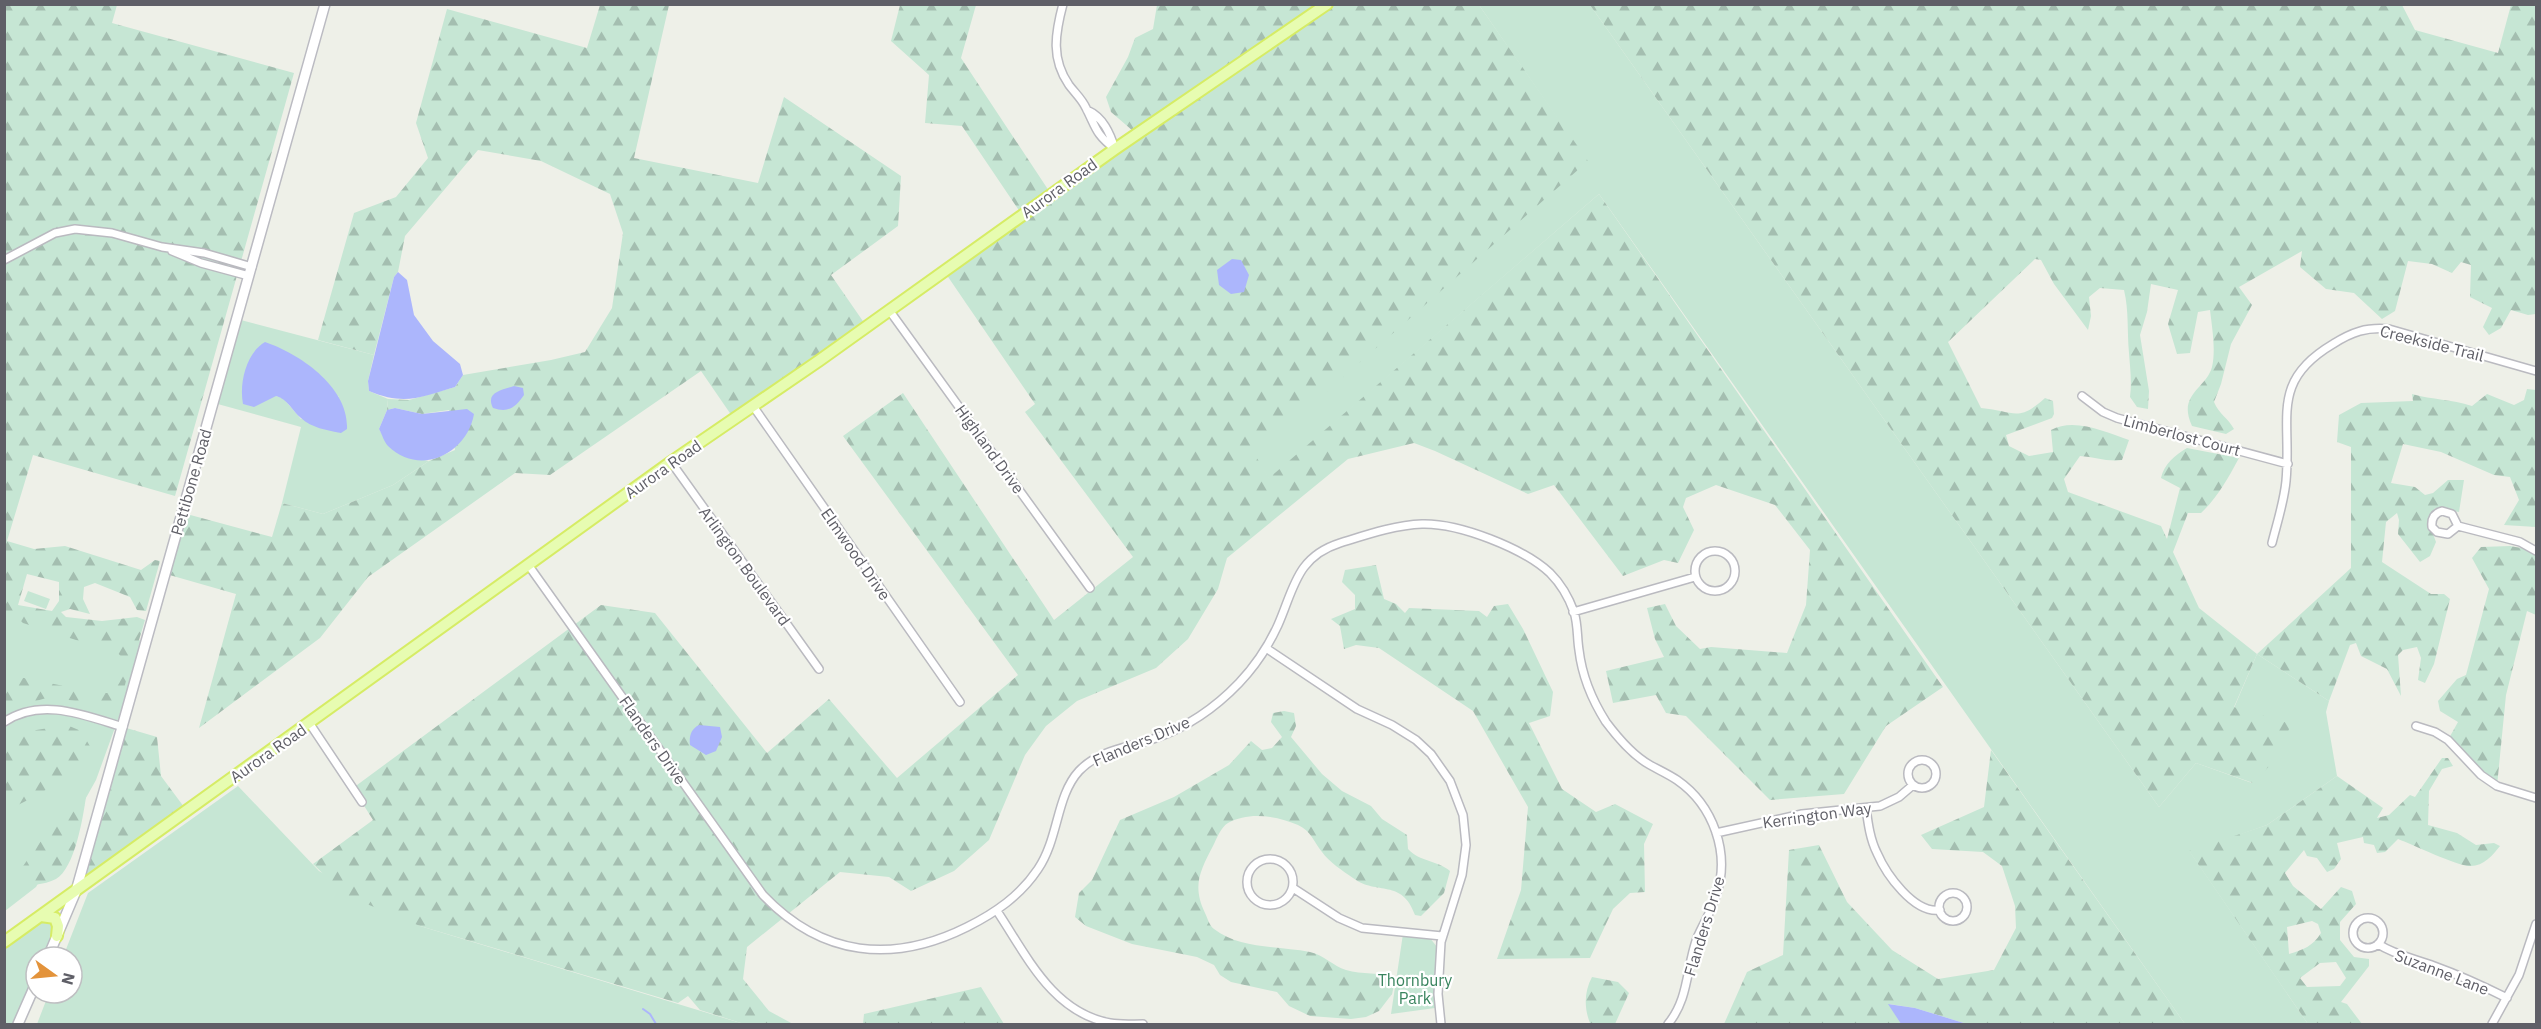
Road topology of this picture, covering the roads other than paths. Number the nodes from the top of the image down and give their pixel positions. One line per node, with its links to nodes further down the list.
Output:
1 (326, 4): 6 (street, Pettibone Road)
2 (1063, 4): 4 (street)
3 (1327, 4): 4 (main road, Aurora Road)
4 (1114, 149): 7 (main road, Aurora Road)
5 (4, 261): 6 (street)
6 (250, 272): 26 (street, Pettibone Road)
7 (889, 310): 10 (main road, Aurora Road); 18 (street, Highland Drive)
8 (2536, 370): 12 (street, Creekside Trail)
9 (2082, 396): 12 (street, Limberlost Court)
10 (753, 406): 11 (main road, Aurora Road); 22 (street, Elmwood Drive)
11 (671, 462): 16 (main road, Aurora Road); 21 (street, Arlington Boulevard)
12 (2288, 464): 14 (street, Creekside Trail)
13 (2458, 526): 15 (street)
14 (2272, 543)
15 (2536, 551)
16 (529, 566): 24 (main road, Aurora Road); 35 (street, Flanders Drive)
17 (1695, 577): 17 (street); 19 (street)
18 (1090, 588)
19 (1574, 612): 20 (street, Flanders Drive); 31 (street, Flanders Drive)
20 (1266, 648): 35 (street, Flanders Drive); 39 (street)
21 (819, 669)
22 (960, 702)
23 (4, 722): 26 (street)
24 (310, 724): 29 (street); 33 (main road, Aurora Road)
25 (2416, 726): 28 (street)
26 (123, 727): 33 (street, Pettibone Road)
27 (1913, 785): 27 (street, Kerrington Way); 30 (street, Kerrington Way)
28 (2536, 798)
29 (362, 802)
30 (1866, 808): 31 (street, Kerrington Way); 34 (street)
31 (1716, 832): 48 (street, Flanders Drive)
32 (1293, 888): 32 (street); 39 (street)
33 (76, 891): 36 (main road, Aurora Road); 38 (street, Pettibone Road)
34 (1940, 910): 34 (street)
35 (997, 911): 46 (street)
36 (41, 916): 38 (main road); 40 (main road, Aurora Road)
37 (2536, 924): 43 (street)
38 (57, 936): 42 (street, Pettibone Road)
39 (1442, 936): 47 (street)
40 (4, 942)
41 (2378, 944): 41 (street, Suzanne Lane); 43 (street, Suzanne Lane)
42 (53, 945)
43 (2507, 998): 49 (street)
44 (26, 1005): 45 (street)
45 (18, 1024)
46 (1143, 1024)
47 (1441, 1024)
48 (1668, 1024)
49 (2492, 1024)

